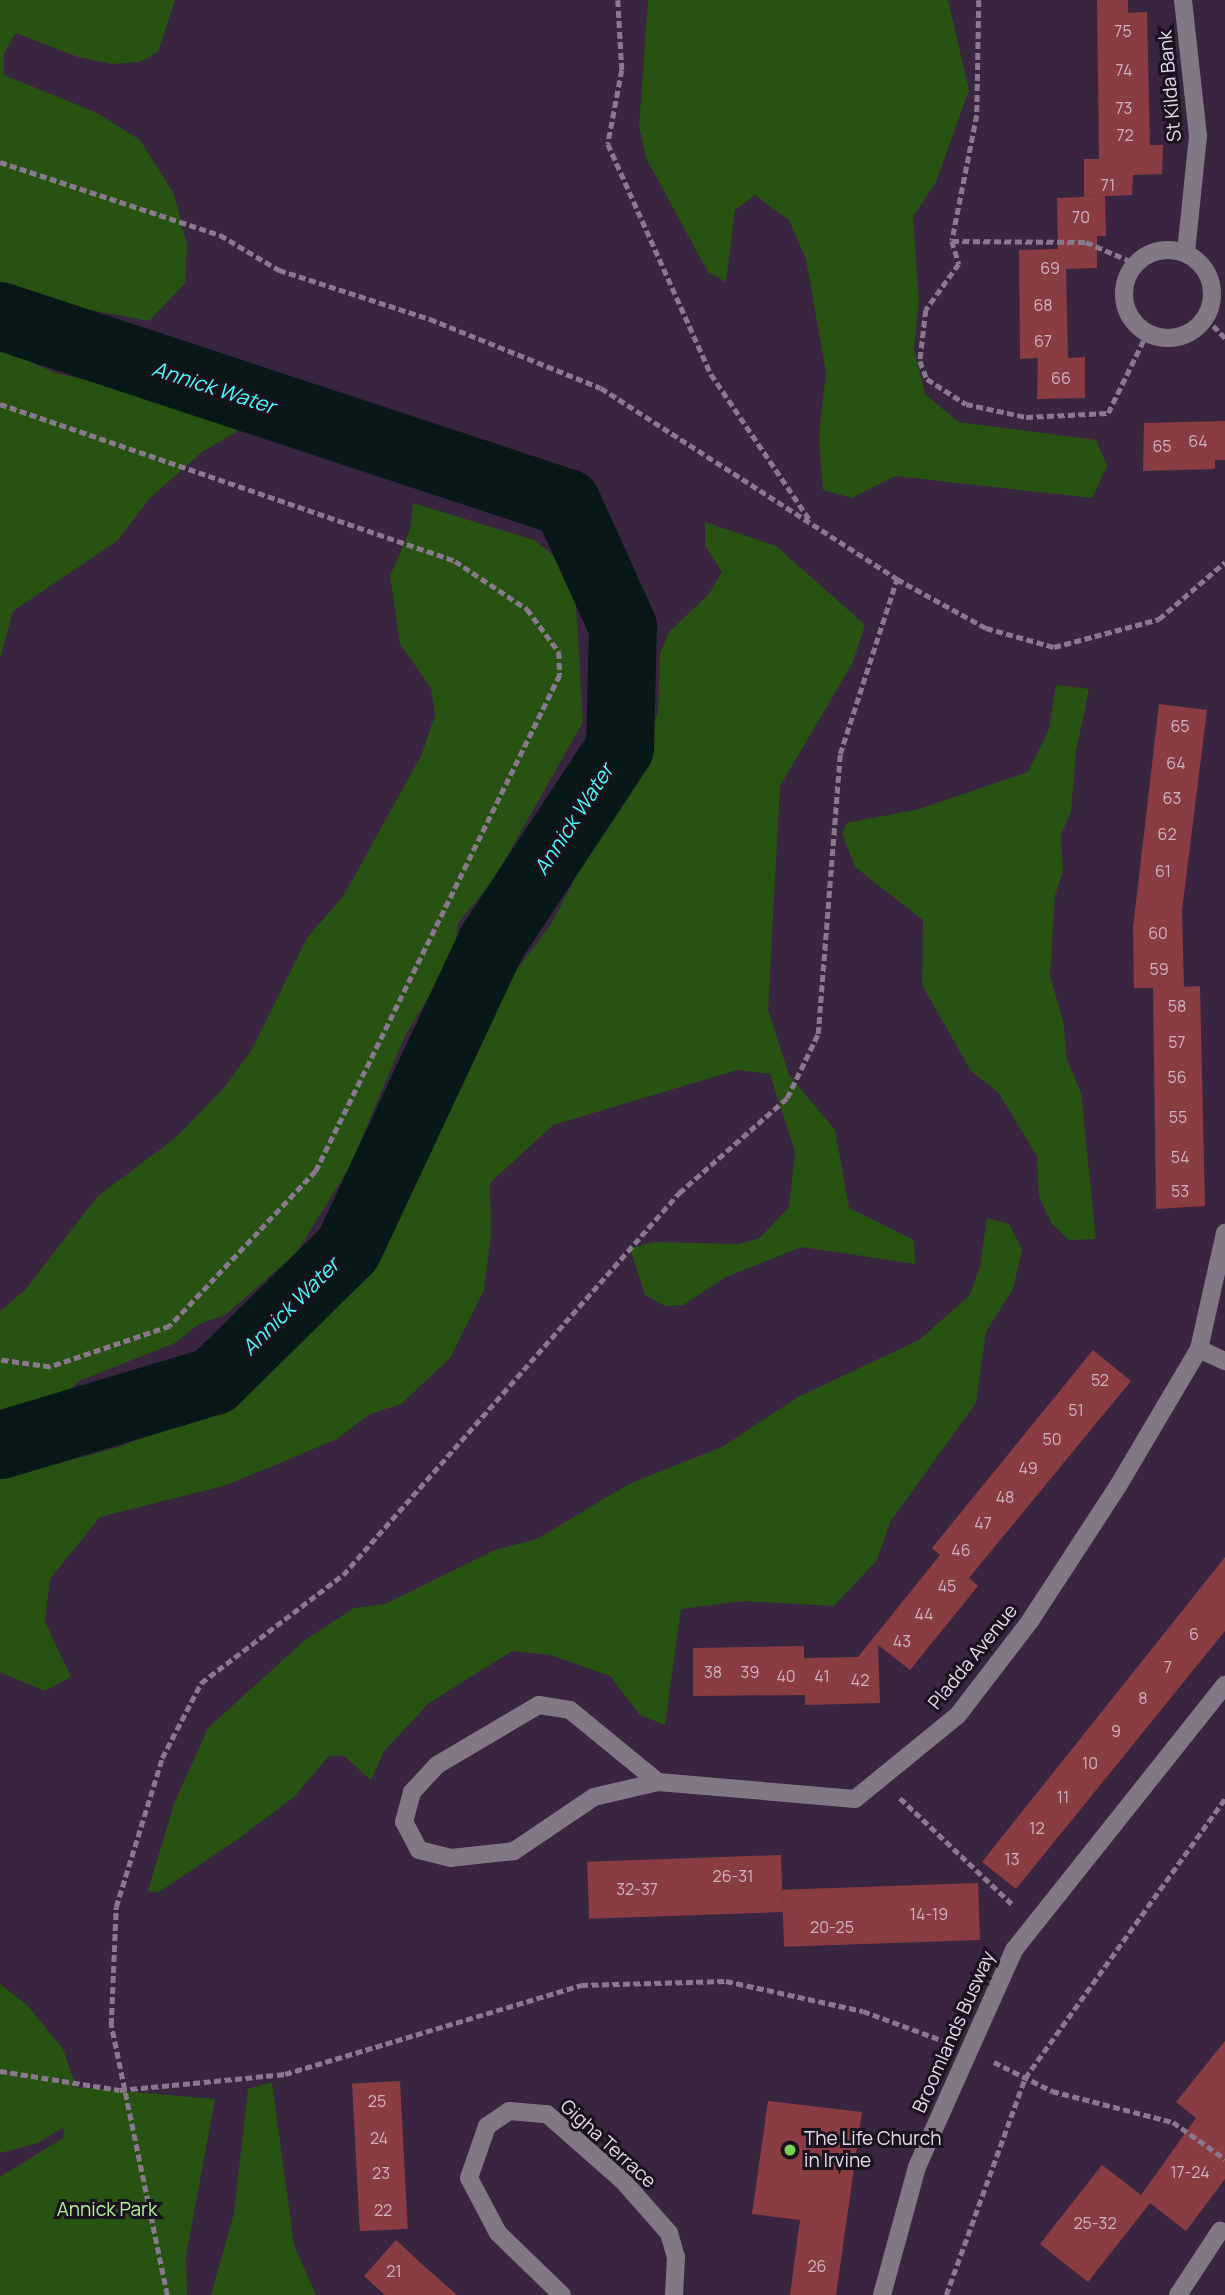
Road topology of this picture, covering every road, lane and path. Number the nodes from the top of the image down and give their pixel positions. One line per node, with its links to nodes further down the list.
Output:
1 (618, 0): 12 (path)
2 (979, 0): 5 (path)
3 (1183, 0): 6 (street, St Kilda Bank)
4 (0, 162): 12 (path)
5 (951, 241): 7 (path); 9 (path)
6 (1185, 253): 7 (street); 8 (street)
7 (1137, 264): 9 (street)
8 (1206, 318): 9 (street); 10 (path)
9 (1147, 333)
10 (1225, 338)
11 (0, 404): 17 (path)
12 (812, 523): 14 (path)
13 (1225, 562): 14 (path)
14 (897, 579): 27 (path)
15 (1225, 1233): 16 (street, Pladda Avenue)
16 (1199, 1349): 18 (street); 20 (street, Pladda Avenue)
17 (0, 1360)
18 (1225, 1362)
19 (1225, 1685): 23 (street, Broomlands Busway)
20 (881, 1778): 21 (street, Pladda Avenue); 23 (path)
21 (658, 1782): 21 (street, Pladda Avenue)
22 (1225, 1799): 26 (path)
23 (1035, 1924): 24 (street, Broomlands Busway)
24 (969, 2050): 26 (path); 27 (path); 33 (street, Broomlands Busway)
25 (0, 2071): 27 (path)
26 (1025, 2078): 28 (path); 34 (path)
27 (120, 2090): 30 (path)
28 (1225, 2160)
29 (1220, 2231): 35 (street)
30 (167, 2295)
31 (562, 2295): 32 (street, Gigha Terrace)
32 (674, 2295)
33 (882, 2295)
34 (946, 2295)
35 (1178, 2295)

